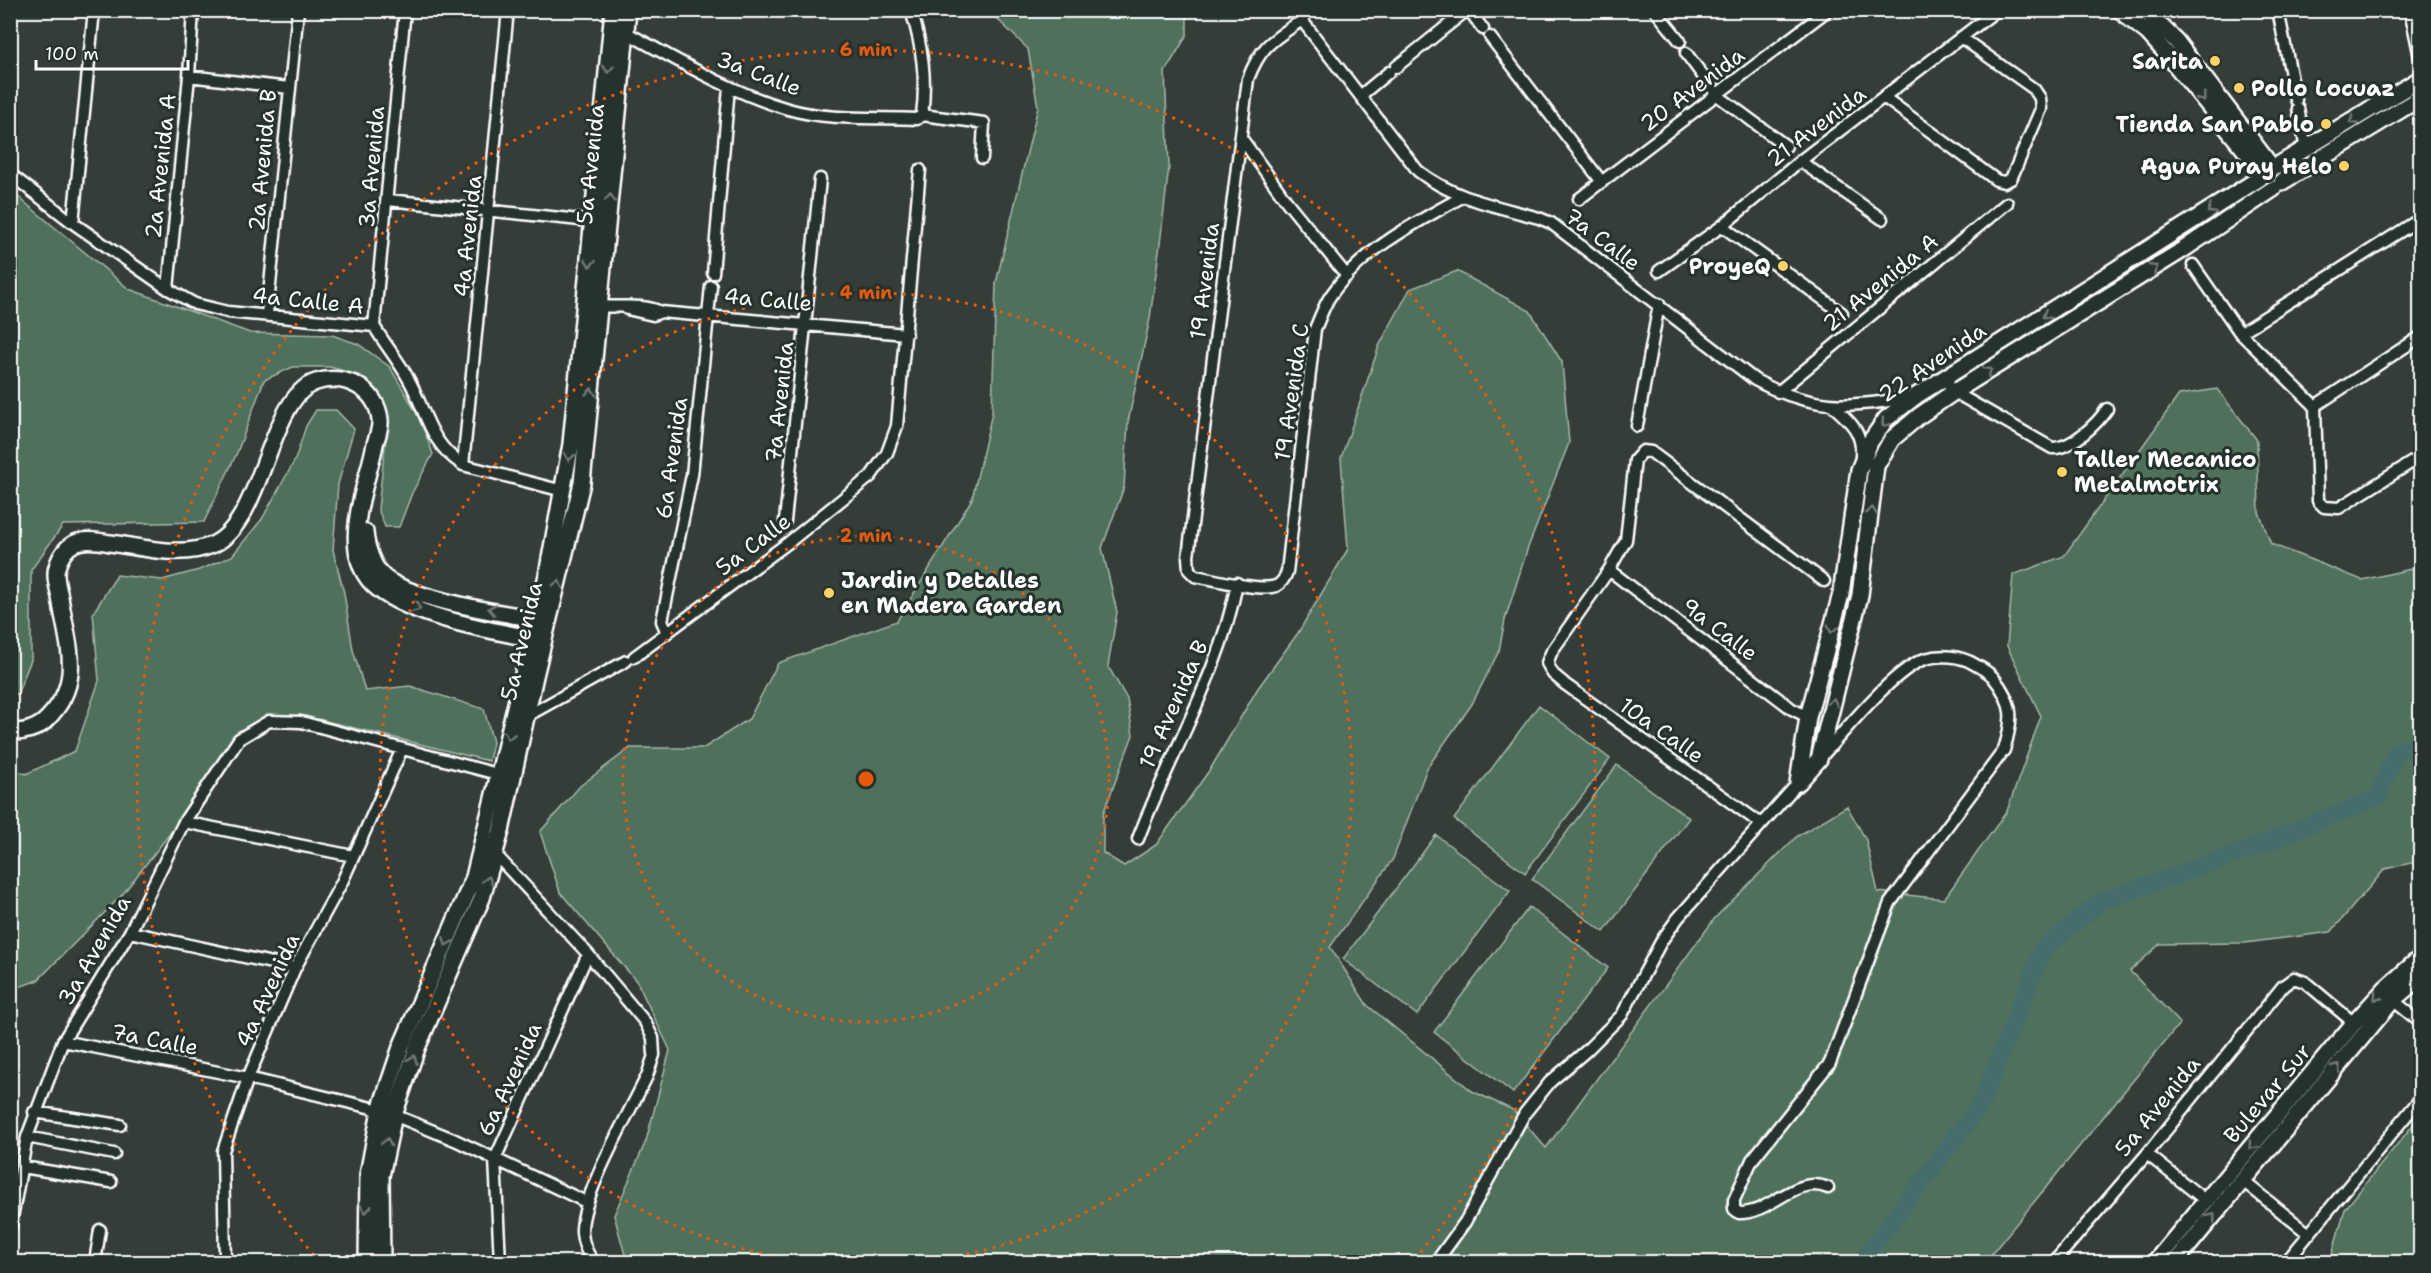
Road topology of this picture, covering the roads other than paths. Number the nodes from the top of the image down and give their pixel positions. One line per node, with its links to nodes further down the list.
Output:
1 (94, 10): 52 (street)
2 (193, 10): 24 (street, 2a Avenida A)
3 (298, 10): 27 (street, 2a Avenida B)
4 (405, 10): 46 (street, 3a Avenida)
5 (508, 10): 48 (street, 4a Avenida)
6 (613, 10): 51 (main road, 5a Avenida, one-way to 51)
7 (628, 10): 19 (main road, 5a Avenida)
8 (911, 10): 32 (street)
9 (1294, 10): 18 (street, 7a Calle)
10 (1468, 10): 29 (street); 42 (street)
11 (1655, 10): 21 (street)
12 (1828, 10): 28 (street, 20 Avenida)
13 (1997, 10): 20 (street, 21 Avenida)
14 (2118, 10): 39 (main road, one-way to 39)
15 (2145, 10): 39 (main road)
16 (2278, 10): 35 (street)
17 (2410, 10): 23 (street)
18 (1302, 20): 29 (street, 7a Calle); 33 (street, 19 Avenida)
19 (626, 32): 26 (street, 3a Calle); 51 (main road, 5a Avenida, one-way to 19)
20 (1962, 38): 30 (street, 21 Avenida); 30 (street)
21 (1680, 41)
22 (1686, 53): 28 (street)
23 (2421, 57)
24 (189, 76): 27 (street); 61 (street, 2a Avenida A)
25 (2421, 79): 35 (main road, 22 Avenida, one-way to 35)
26 (729, 87): 32 (street, 3a Calle); 58 (street)
27 (289, 88): 65 (street, 2a Avenida B)
28 (1717, 95): 34 (street); 42 (street, 20 Avenida)
29 (1360, 96): 44 (street, 7a Calle)
30 (1885, 98): 37 (street, 21 Avenida)
31 (2421, 98): 43 (main road, 22 Avenida)
32 (922, 115): 36 (street, 3a Calle)
33 (1242, 139): 59 (street); 89 (street, 19 Avenida)
34 (1786, 146)
35 (2306, 149): 39 (main road, 22 Avenida)
36 (982, 158)
37 (1800, 161): 49 (street); 53 (street, 21 Avenida)
38 (920, 170): 70 (street, 5a Calle)
39 (2267, 170): 43 (main road); 43 (main road); 54 (main road, 22 Avenida, one-way to 54)
40 (10, 174): 52 (street, 4a Calle A)
41 (820, 179): 67 (street, 7a Avenida)
42 (1602, 182): 45 (street, 20 Avenida)
43 (2277, 186): 55 (main road, 22 Avenida)
44 (1462, 197): 59 (street, 19 Avenida C); 62 (street, 7a Calle)
45 (1579, 199)
46 (388, 201): 48 (street); 68 (street, 3a Avenida)
47 (2007, 203): 73 (street, 21 Avenida A)
48 (489, 211): 51 (street); 81 (street, 4a Avenida)
49 (1882, 219)
50 (2421, 219): 69 (street)
51 (600, 223): 63 (main road, 5a Avenida); 83 (main road, 5a Avenida, one-way to 83)
52 (73, 224): 61 (street, 4a Calle A)
53 (1722, 226): 57 (street, 21 Avenida); 64 (street)
54 (2172, 236): 55 (main road); 72 (main road, 22 Avenida, one-way to 72)
55 (2181, 251): 74 (main road, 22 Avenida, one-way to 55)
56 (2193, 265): 69 (street)
57 (1659, 272)
58 (713, 273)
59 (1347, 276): 89 (street, 19 Avenida C)
60 (711, 286): 66 (street, 6a Avenida)
61 (168, 289): 65 (street, 4a Calle A)
62 (1659, 304): 73 (street, 7a Calle); 79 (street)
63 (599, 306): 66 (street, 4a Calle); 92 (main road, 5a Avenida, one-way to 63)
64 (1842, 313)
65 (267, 314): 68 (street, 4a Calle A)
66 (708, 316): 67 (street, 4a Calle); 93 (street, 6a Avenida)
67 (807, 325): 70 (street, 4a Calle); 86 (street, 7a Avenida)
68 (374, 326): 81 (street, 4a Calle A)
69 (2240, 333): 76 (street)
70 (906, 334): 93 (street, 5a Calle)
71 (2421, 337): 76 (street)
72 (1944, 379): 74 (street); 75 (main road, 22 Avenida)
73 (1778, 392): 77 (street, 7a Calle)
74 (1954, 392): 78 (street); 91 (main road, 22 Avenida, one-way to 74)
75 (1916, 396): 77 (street, 7a Calle); 82 (main road, 22 Avenida, one-way to 82)
76 (2314, 406): 80 (street)
77 (1834, 407): 82 (street, 7a Calle)
78 (2107, 410)
79 (1637, 426)
80 (2421, 457)
81 (463, 465): 83 (street, 4a Calle A)
82 (1859, 470): 90 (main road, 22 Avenida)
83 (562, 491): 92 (main road, 5a Avenida)
84 (363, 497): 85 (main road); 92 (main road, one-way to 84); 94 (main road, one-way to 94)
85 (248, 500): 97 (main road); 98 (main road)
86 (785, 521)
87 (1609, 570): 88 (street); 96 (street, 9a Calle); 104 (street, 10a Calle)
88 (1824, 581)
89 (1238, 583): 105 (street, 19 Avenida B)
90 (1841, 594): 91 (main road); 96 (main road, 22 Avenida, one-way to 96)
91 (1860, 595): 100 (main road, 22 Avenida, one-way to 91)
92 (543, 619): 94 (main road, 5a Avenida)
93 (667, 633): 95 (street, 5a Calle)
94 (538, 639): 95 (main road, 5a Avenida); 101 (main road, 5a Avenida, one-way to 101)
95 (526, 716): 106 (main road, 5a Avenida)
96 (1808, 717): 102 (main road, 22 Avenida)
97 (10, 724)
98 (10, 731)
99 (402, 749): 101 (street); 103 (street, 3a Avenida); 107 (street, 4a Avenida)
100 (1819, 759): 102 (main road); 131 (street)
101 (501, 775): 108 (main road, 5a Avenida)
102 (1798, 783): 104 (street)
103 (184, 822): 107 (street); 109 (street, 3a Avenida)
104 (1760, 823): 143 (street)
105 (1138, 839)
106 (495, 854): 108 (main road, 5a Avenida, one-way to 106); 110 (street)
107 (353, 856): 112 (street, 4a Avenida)
108 (472, 905): 121 (main road, 5a Avenida)
109 (130, 932): 112 (street); 117 (street, 3a Avenida)
110 (588, 954): 126 (street, 6a Avenida); 132 (street)
111 (2421, 958): 116 (main road, Bulevar Sur, one-way to 116)
112 (295, 968): 118 (street, 4a Avenida)
113 (2421, 977): 114 (main road, Bulevar Sur)
114 (2393, 1000): 115 (street); 129 (main road, Bulevar Sur, one-way to 114)
115 (2421, 1022)
116 (2354, 1023): 125 (street, 5a Avenida); 133 (main road, Bulevar Sur, one-way to 133)
117 (63, 1041): 118 (street, 7a Calle); 120 (street, 3a Avenida)
118 (248, 1078): 121 (street, 7a Calle); 138 (street, 4a Avenida)
119 (2421, 1099): 136 (street)
120 (34, 1112): 122 (street); 123 (street, 3a Avenida)
121 (387, 1112): 126 (street, 7a Calle); 128 (main road, 5a Avenida)
122 (120, 1125)
123 (27, 1137): 124 (street); 127 (street, 3a Avenida)
124 (114, 1154)
125 (2147, 1154): 133 (street); 144 (street, 5a Avenida)
126 (495, 1159): 132 (street, 7a Calle); 141 (street, 6a Avenida)
127 (23, 1167): 130 (street); 134 (street, 3a Avenida)
128 (375, 1176): 139 (main road, 5a Avenida, one-way to 139); 140 (main road, 5a Avenida)
129 (2243, 1180): 136 (street); 146 (main road, Bulevar Sur, one-way to 129)
130 (111, 1182)
131 (1828, 1188)
132 (586, 1202): 142 (street)
133 (2206, 1202): 145 (main road, Bulevar Sur)
134 (10, 1228)
135 (100, 1230): 137 (street)
136 (2309, 1234): 147 (street)
137 (95, 1263)
138 (225, 1263)
139 (367, 1263)
140 (382, 1263)
141 (500, 1263)
142 (594, 1263)
143 (1436, 1263)
144 (2054, 1263)
145 (2155, 1263)
146 (2175, 1263)
147 (2286, 1263)

